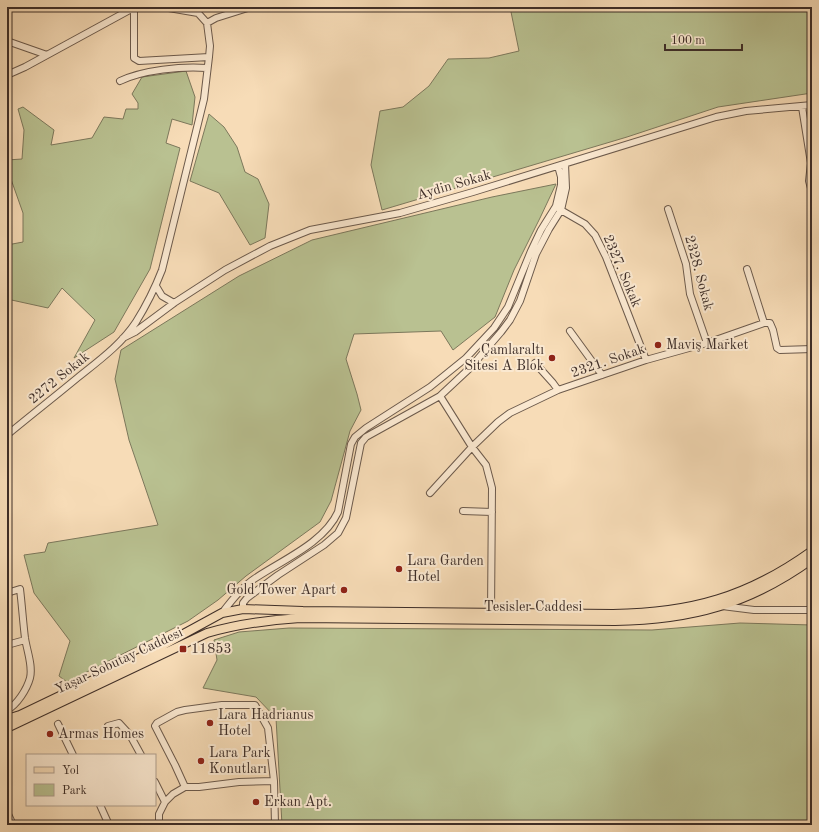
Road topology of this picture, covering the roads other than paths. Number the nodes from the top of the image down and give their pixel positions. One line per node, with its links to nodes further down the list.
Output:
1 (162, 7): 7 (street)
2 (195, 7): 7 (street)
3 (251, 7): 8 (street)
4 (306, 7): 5 (street)
5 (313, 7)
6 (134, 8): 10 (street); 11 (street)
7 (198, 13): 8 (street)
8 (208, 23): 11 (street)
9 (7, 41): 10 (street)
10 (46, 55): 13 (street)
11 (210, 57): 12 (street)
12 (207, 68): 14 (street); 22 (street)
13 (7, 75)
14 (120, 81)
15 (812, 105): 16 (street, Aydin Sokak)
16 (802, 107): 17 (street, Aydin Sokak); 18 (street)
17 (561, 165): 19 (street); 23 (street, Aydin Sokak)
18 (812, 192)
19 (559, 208): 29 (street, 2327. Sokak); 33 (street); 45 (street)
20 (668, 209): 27 (street, 2328. Sokak)
21 (747, 269): 24 (street)
22 (156, 286): 23 (street); 26 (street)
23 (174, 303): 26 (street, Aydin Sokak)
24 (764, 323): 27 (street, 2321. Sokak); 28 (street)
25 (570, 331): 31 (street)
26 (123, 338): 34 (street, 2272 Sokak)
27 (707, 342): 29 (street, 2321. Sokak)
28 (812, 349)
29 (646, 360): 31 (street, 2321. Sokak)
30 (535, 363): 32 (street)
31 (602, 375): 32 (street, 2321. Sokak)
32 (558, 390): 35 (street, 2321. Sokak)
33 (440, 396): 35 (street); 43 (street)
34 (7, 435)
35 (472, 447): 36 (street, 2321. Sokak); 38 (street)
36 (430, 494)
37 (463, 511): 38 (street)
38 (492, 512): 46 (street)
39 (812, 551): 46 (main road)
40 (812, 559): 42 (main road, Tesisler Caddesi)
41 (7, 593): 49 (street)
42 (722, 606): 44 (street); 47 (main road, Tesisler Caddesi)
43 (243, 609): 45 (main road); 46 (main road); 47 (main road)
44 (812, 610)
45 (222, 613): 48 (main road); 53 (main road)
46 (491, 613)
47 (240, 625): 48 (main road, Yaşar Sobutay Caddesi)
48 (227, 627): 53 (main road, Yaşar Sobutay Caddesi)
49 (26, 640): 50 (street); 51 (street)
50 (7, 645)
51 (7, 710)
52 (58, 724): 55 (street)
53 (8, 726)
54 (108, 726): 56 (street)
55 (73, 754)
56 (140, 754)
57 (274, 781): 59 (street); 59 (street); 66 (street)
58 (156, 784): 60 (street)
59 (185, 787): 60 (street)
60 (165, 802): 65 (street)
61 (101, 806): 64 (street)
62 (7, 812): 63 (street)
63 (13, 825)
64 (109, 825)
65 (158, 825)
66 (275, 825)

